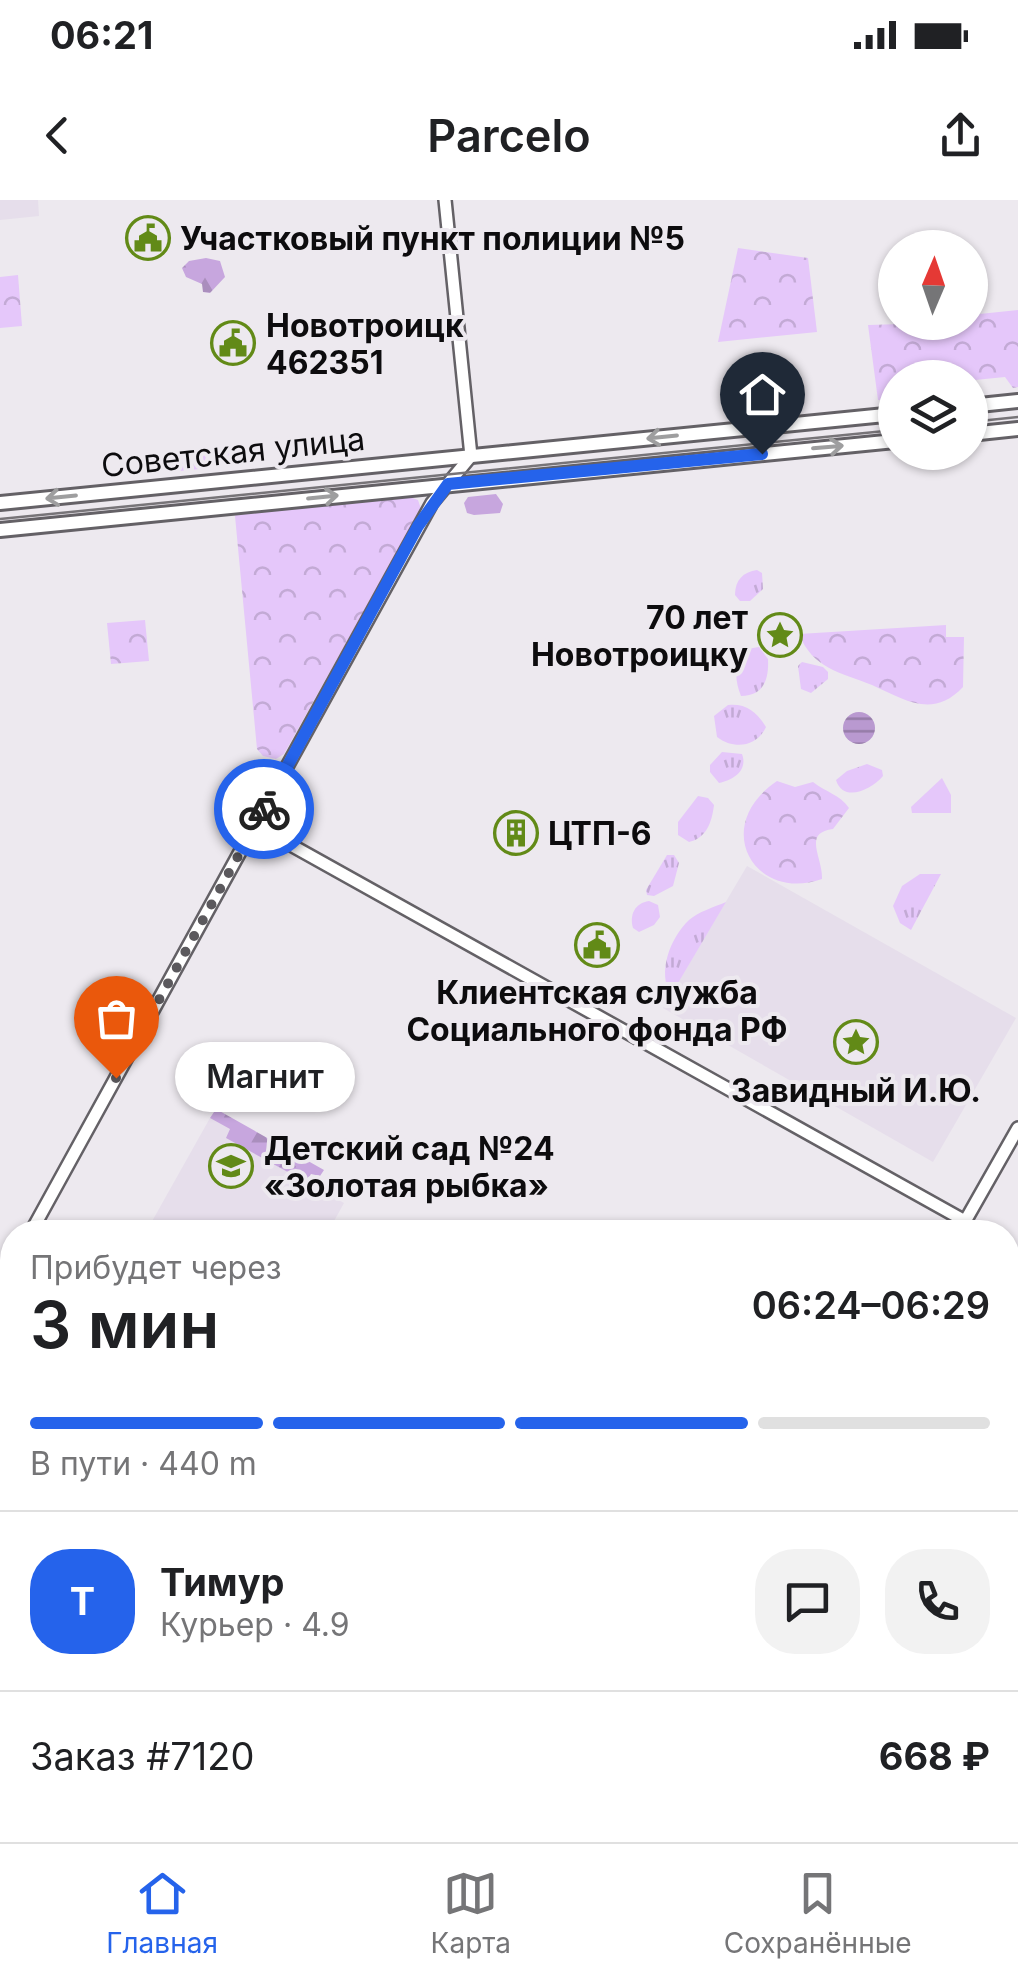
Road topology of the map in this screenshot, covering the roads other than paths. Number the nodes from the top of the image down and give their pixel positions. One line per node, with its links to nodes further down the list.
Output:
1 (445, 200): 8 (street)
2 (1018, 401): 3 (main road)
3 (988, 404)
4 (878, 416): 8 (main road, Советская улица, one-way to 8)
5 (1018, 429): 6 (main road)
6 (988, 432)
7 (878, 443): 9 (main road, Советская улица, one-way to 7)
8 (471, 456): 9 (street); 10 (main road, Советская улица, one-way to 10)
9 (448, 484): 11 (main road, Советская улица, one-way to 9); 12 (street)
10 (0, 503)
11 (0, 530)
12 (255, 824): 14 (street); 15 (street)
13 (1018, 1128): 16 (street)
14 (38, 1220)
15 (950, 1220)
16 (966, 1220)

